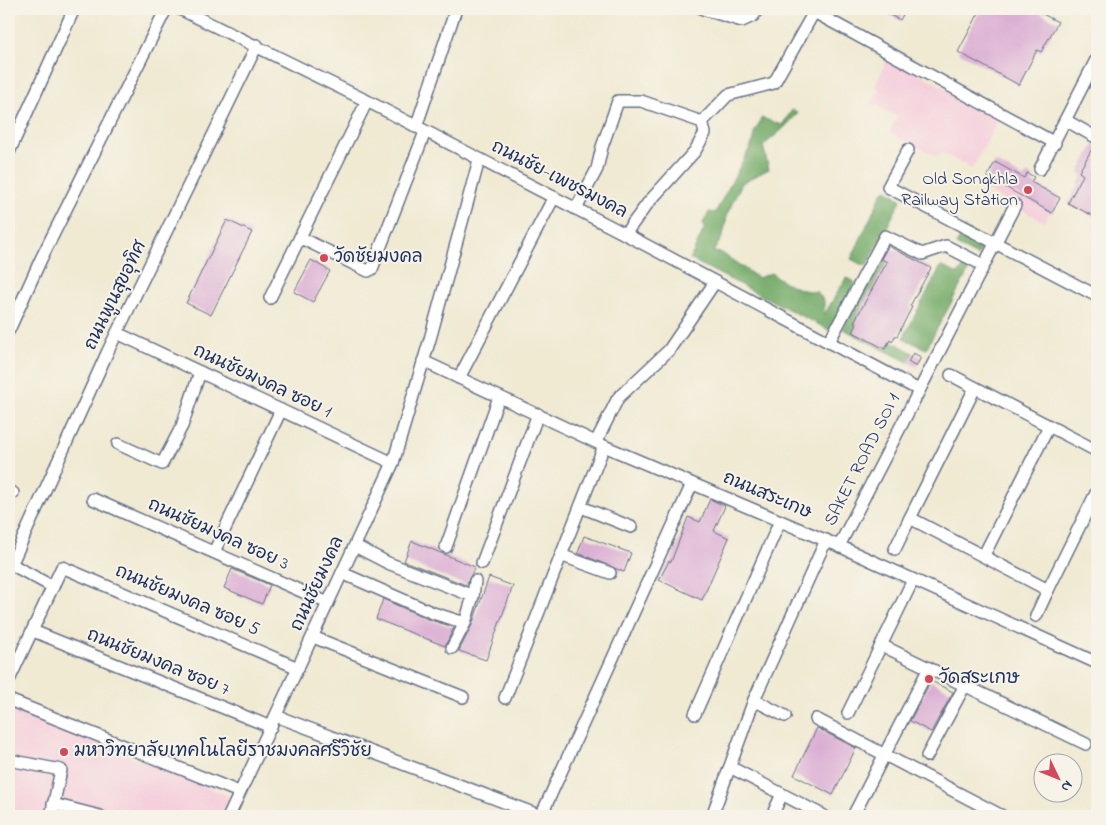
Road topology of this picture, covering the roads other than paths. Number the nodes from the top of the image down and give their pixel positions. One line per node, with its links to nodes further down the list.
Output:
1 (74, 9): 17 (street)
2 (166, 9): 30 (street)
3 (180, 9): 8 (street, ถนนชัย-เพชรมงคล)
4 (456, 9): 13 (street)
5 (703, 9): 6 (street)
6 (758, 9)
7 (815, 10): 12 (street); 15 (street)
8 (257, 46): 10 (street, ถนนชัย-เพชรมงคล); 31 (street, ถนนพูนสุขอุทิศ)
9 (1097, 58): 11 (street)
10 (367, 101): 13 (street, ถนนชัย-เพชรมงคล); 24 (street)
11 (1066, 121): 14 (street); 15 (street)
12 (702, 122): 22 (street); 23 (street)
13 (421, 129): 18 (street, ถนนชัย-เพชรมงคล); 24 (street)
14 (1097, 138)
15 (1055, 142): 19 (street)
16 (908, 150): 25 (street)
17 (9, 152)
18 (479, 160): 20 (street, ถนนชัย-เพชรมงคล); 33 (street, ถนนชัยมงคล)
19 (1040, 169)
20 (554, 198): 22 (street, ถนนชัย-เพชรมงคล); 36 (street)
21 (1015, 205): 25 (street, SAKET ROAD SOI 1)
22 (576, 209): 23 (street, ถนนชัย-เพชรมงคล)
23 (625, 234): 27 (street, ถนนชัย-เพชรมงคล)
24 (301, 238): 29 (street)
25 (995, 241): 26 (street, SAKET ROAD SOI 1); 28 (street)
26 (983, 265): 32 (street); 38 (street, SAKET ROAD SOI 1)
27 (716, 282): 32 (street, ถนนชัย-เพชรมงคล); 44 (street)
28 (1097, 296)
29 (270, 298)
30 (9, 330)
31 (117, 333): 34 (street, ถนนชัยมงคล ซอย 1); 63 (street, ถนนพูนสุขอุทิศ)
32 (829, 342): 38 (street, ถนนชัย-เพชรมงคล)
33 (423, 361): 36 (street, ถนนสระเกษ); 46 (street, ถนนชัยมงคล)
34 (200, 372): 40 (street, ถนนชัยมงคล ซอย 1); 43 (street)
35 (951, 375): 37 (street)
36 (459, 378): 39 (street, ถนนสระเกษ)
37 (975, 388): 42 (street); 51 (street)
38 (918, 390): 56 (street, SAKET ROAD SOI 1)
39 (499, 397): 41 (street, ถนนสระเกษ); 57 (street)
40 (280, 410): 46 (street, ถนนชัยมงคล ซอย 1); 59 (street)
41 (538, 414): 44 (street, ถนนสระเกษ); 62 (street)
42 (1049, 426): 45 (street); 60 (street)
43 (118, 444)
44 (600, 444): 47 (street, ถนนสระเกษ); 50 (street)
45 (1097, 451)
46 (393, 463): 55 (street, ถนนชัยมงคล)
47 (692, 484): 52 (street, ถนนสระเกษ); 104 (street)
48 (1097, 491): 69 (street)
49 (93, 499): 59 (street, ถนนชัยมงคล ซอย 3)
50 (581, 507): 53 (street); 61 (street)
51 (910, 518): 58 (street); 60 (street)
52 (780, 521): 54 (street, ถนนสระเกษ); 88 (street)
53 (631, 527)
54 (826, 540): 56 (street, ถนนสระเกษ); 86 (street)
55 (355, 546): 64 (street, ถนนชัยมงคล); 70 (street)
56 (839, 546): 66 (street, ถนนสระเกษ)
57 (446, 547)
58 (895, 549)
59 (214, 552): 71 (street, ถนนชัยมงคล ซอย 3)
60 (984, 555): 69 (street)
61 (563, 556): 65 (street); 84 (street)
62 (482, 563)
63 (10, 564): 68 (street)
64 (342, 573): 71 (street, ถนนชัยมงคล); 73 (street)
65 (610, 573)
66 (913, 580): 76 (street); 78 (street, ถนนสระเกษ)
67 (475, 581): 70 (street)
68 (52, 588): 74 (street); 79 (street, ถนนชัยมงคล ซอย 5)
69 (1048, 590): 72 (street)
70 (473, 596): 73 (street)
71 (328, 603): 75 (street, ถนนชัยมงคล)
72 (1036, 616)
73 (465, 623): 77 (street)
74 (33, 631): 81 (street); 92 (street, ถนนชัยมงคล ซอย 7)
75 (313, 637): 79 (street, ถนนชัยมงคล); 83 (street)
76 (881, 645): 80 (street); 87 (street)
77 (452, 648)
78 (1097, 663)
79 (298, 668): 89 (street, ถนนชัยมงคล)
80 (930, 668): 82 (street); 94 (street)
81 (9, 680)
82 (965, 685): 93 (street); 95 (street)
83 (463, 697)
84 (505, 698)
85 (9, 700): 98 (street)
86 (754, 700): 90 (street); 97 (street)
87 (848, 713)
88 (695, 714)
89 (276, 716): 92 (street, ถนนชัยมงคล); 104 (street)
90 (785, 716)
91 (816, 719): 94 (street)
92 (271, 727): 98 (street, ถนนชัยมงคล)
93 (1086, 744)
94 (885, 755): 108 (street); 109 (street)
95 (927, 756)
96 (9, 760): 100 (street)
97 (730, 767): 99 (street); 105 (street)
98 (239, 792): 103 (street, ถนนชัยมงคล)
99 (782, 794): 106 (street); 107 (street)
100 (53, 804): 101 (street); 102 (street)
101 (50, 816)
102 (100, 816)
103 (229, 816)
104 (541, 816)
105 (712, 816)
106 (772, 816)
107 (824, 816)
108 (852, 816)
109 (1002, 816)

